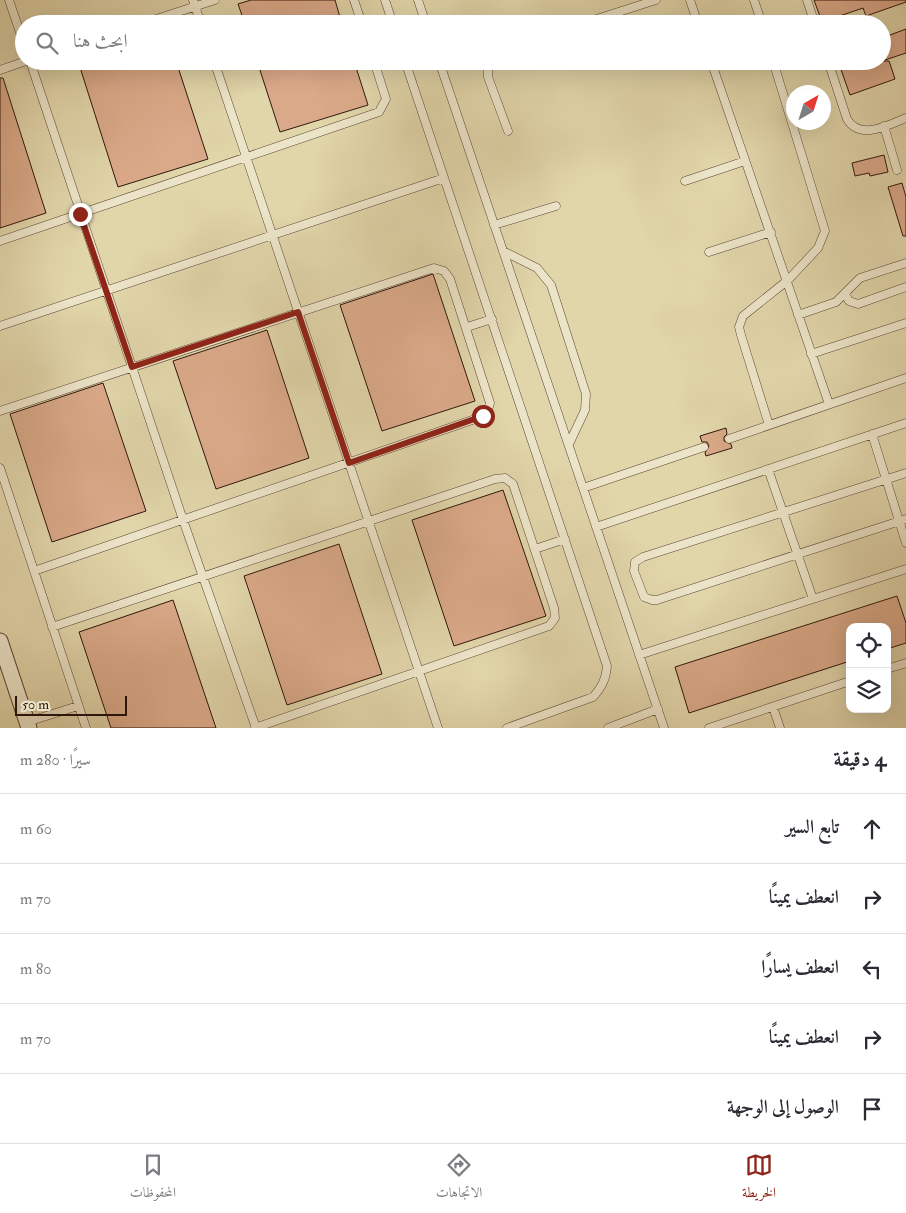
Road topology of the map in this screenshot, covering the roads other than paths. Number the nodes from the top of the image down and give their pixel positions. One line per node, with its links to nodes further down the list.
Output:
1 (10, 0): 11 (lane); 21 (lane)
2 (215, 0): 10 (lane)
3 (354, 0): 14 (lane)
4 (385, 0): 15 (lane)
5 (418, 0): 16 (lane)
6 (654, 0): 17 (lane)
7 (690, 0): 18 (lane)
8 (754, 0): 19 (lane)
9 (807, 0): 20 (lane)
10 (194, 3): 12 (lane); 13 (lane)
11 (0, 4)
12 (164, 15)
13 (198, 15)
14 (359, 15)
15 (390, 15)
16 (423, 15)
17 (608, 15)
18 (695, 15)
19 (759, 15)
20 (812, 15)
21 (15, 16)
22 (15, 65): 23 (lane)
23 (0, 70)
24 (31, 70): 42 (lane)
25 (217, 70): 36 (lane)
26 (377, 70): 36 (lane)
27 (408, 70): 39 (lane)
28 (442, 70): 43 (lane)
29 (488, 70): 35 (lane)
30 (714, 70): 37 (lane)
31 (776, 70): 50 (lane)
32 (831, 70): 34 (lane)
33 (906, 118): 34 (lane)
34 (884, 126): 38 (lane)
35 (508, 131)
36 (246, 157): 42 (lane); 45 (lane)
37 (745, 160): 40 (lane); 44 (lane)
38 (897, 170)
39 (444, 178): 45 (lane); 56 (lane)
40 (685, 181)
41 (556, 206): 43 (lane)
42 (80, 214): 46 (lane); 52 (lane)
43 (494, 225): 47 (lane)
44 (771, 232): 48 (lane); 50 (lane)
45 (272, 234): 52 (lane); 54 (lane)
46 (0, 241)
47 (503, 251): 69 (lane); 69 (lane)
48 (710, 252)
49 (906, 263): 53 (lane)
50 (788, 280): 55 (lane); 66 (lane)
51 (906, 287): 53 (lane)
52 (106, 290): 58 (lane); 61 (lane)
53 (845, 294): 55 (lane)
54 (298, 312): 59 (lane); 61 (lane); 71 (lane)
55 (798, 315): 60 (lane)
56 (492, 319): 59 (lane); 83 (lane)
57 (906, 323): 60 (lane)
58 (0, 326)
59 (467, 327): 71 (lane)
60 (812, 354): 63 (lane)
61 (132, 367): 64 (lane); 79 (lane)
62 (906, 378): 63 (lane)
63 (829, 404): 66 (lane)
64 (0, 410)
65 (906, 422): 67 (lane)
66 (769, 425): 68 (lane)
67 (872, 434): 73 (lane); 75 (lane)
68 (729, 439)
69 (569, 444): 76 (lane)
70 (704, 447): 76 (lane)
71 (349, 463): 79 (lane); 80 (lane)
72 (0, 468): 77 (lane)
73 (768, 469): 78 (lane); 82 (lane)
74 (906, 473): 75 (lane)
75 (885, 480): 78 (lane); 81 (lane)
76 (583, 488): 82 (lane)
77 (4, 492): 88 (lane)
78 (783, 512): 86 (lane); 86 (lane)
79 (183, 520): 88 (lane); 89 (lane)
80 (368, 520): 85 (lane); 89 (lane); 96 (lane)
81 (902, 521): 84 (lane); 86 (lane)
82 (596, 528): 93 (lane)
83 (566, 539): 85 (lane); 106 (lane)
84 (906, 543)
85 (535, 549): 96 (lane)
86 (797, 555): 90 (lane)
87 (906, 569): 90 (lane)
88 (34, 571): 91 (lane)
89 (203, 578): 91 (lane); 104 (lane)
90 (813, 599): 93 (lane)
91 (52, 627): 98 (lane)
92 (0, 641): 101 (street)
93 (639, 655): 100 (lane)
94 (906, 662): 95 (lane)
95 (890, 668)
96 (419, 671): 104 (lane); 105 (lane)
97 (846, 682): 99 (lane)
98 (78, 706): 101 (lane); 103 (lane)
99 (773, 707): 109 (lane); 110 (lane)
100 (658, 709): 102 (lane); 108 (lane)
101 (28, 725)
102 (629, 725): 107 (lane)
103 (86, 728)
104 (255, 728)
105 (438, 728)
106 (507, 728)
107 (608, 728)
108 (664, 728)
109 (709, 728)
110 (780, 728)

